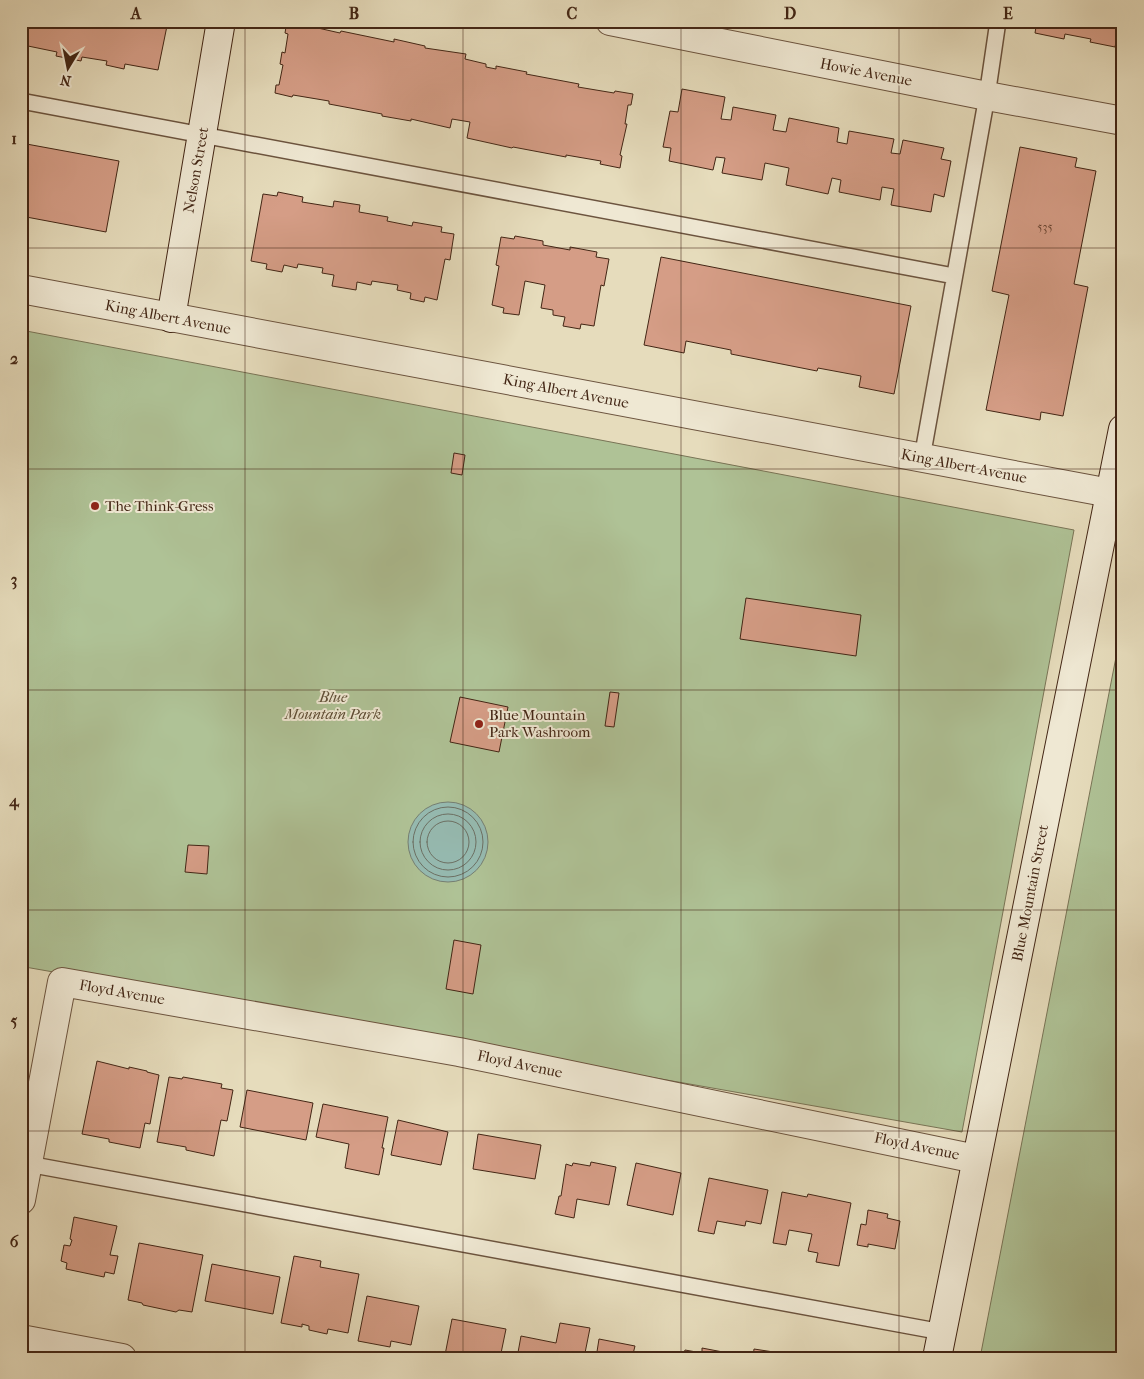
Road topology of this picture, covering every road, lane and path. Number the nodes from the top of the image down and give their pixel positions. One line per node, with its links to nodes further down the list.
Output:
1 (221, 21): 7 (street, Nelson Street)
2 (610, 21): 4 (street, Howie Avenue)
3 (998, 21): 4 (lane)
4 (987, 96): 6 (street, Howie Avenue); 8 (lane)
5 (21, 101): 7 (lane)
6 (1123, 121)
7 (201, 135): 8 (lane); 10 (street, Nelson Street)
8 (954, 276): 12 (lane)
9 (21, 289): 10 (street, King Albert Avenue)
10 (171, 318): 12 (street, King Albert Avenue)
11 (1123, 429): 13 (street, Blue Mountain Street)
12 (922, 458): 13 (street, King Albert Avenue)
13 (1110, 493): 14 (street, Blue Mountain Street)
14 (976, 1158): 15 (street, Floyd Avenue); 18 (street, Blue Mountain Street)
15 (28, 1164): 16 (street); 18 (lane)
16 (21, 1200)
17 (21, 1339): 19 (street)
18 (940, 1345)
19 (122, 1358)

